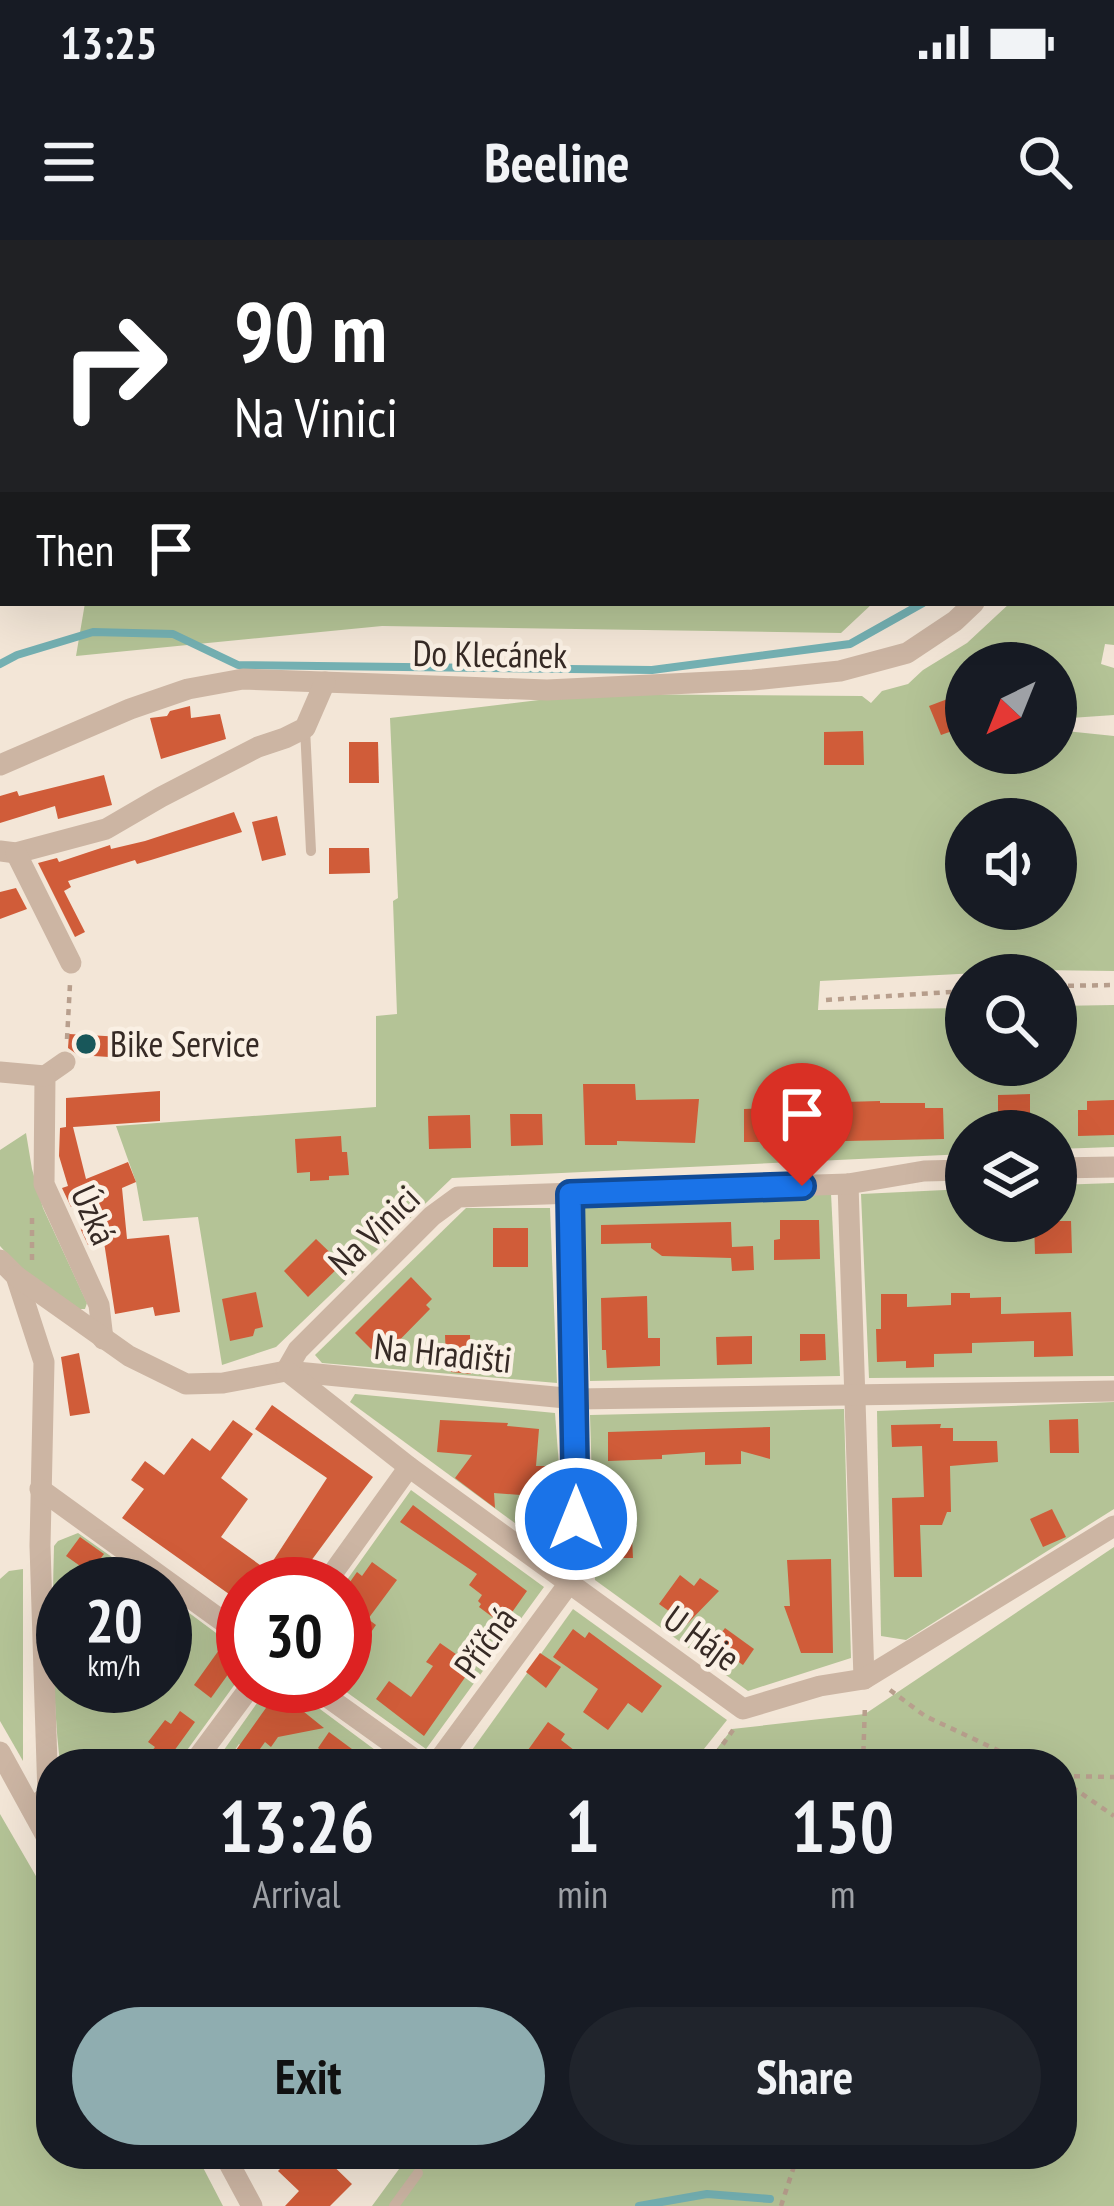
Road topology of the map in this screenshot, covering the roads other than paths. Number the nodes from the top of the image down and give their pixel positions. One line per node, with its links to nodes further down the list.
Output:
1 (971, 606): 2 (street, Do Klecánek)
2 (325, 682): 3 (street); 4 (street, Do Klecánek)
3 (305, 728): 5 (lane); 6 (street)
4 (0, 765)
5 (311, 851)
6 (8, 852): 7 (street)
7 (71, 963)
8 (65, 1062): 10 (street)
9 (0, 1072): 10 (street)
10 (45, 1076): 17 (street, Úzká)
11 (1114, 1166): 12 (street)
12 (1077, 1167)
13 (945, 1171): 14 (street, Na Vinici)
14 (848, 1184): 15 (street, Na Vinici); 20 (street)
15 (570, 1194): 18 (street, Na Vinici); 21 (street)
16 (8, 1268): 17 (street, Na Hradišti); 23 (street)
17 (103, 1339): 18 (street, Na Hradišti)
18 (286, 1371): 21 (street, Na Hradišti); 22 (street, U Háje)
19 (1114, 1391): 20 (street, Na Hradišti)
20 (855, 1394): 21 (street, Na Hradišti); 28 (street)
21 (576, 1399): 26 (street)
22 (409, 1467): 25 (street); 26 (street, U Háje)
23 (40, 1489): 27 (street); 31 (street)
24 (1114, 1526): 28 (street, U Háje)
25 (344, 1557)
26 (570, 1582): 28 (street, U Háje); 34 (street, Příčná)
27 (216, 1616)
28 (864, 1679)
29 (231, 1713): 32 (street)
30 (350, 1713): 33 (street)
31 (46, 1749)
32 (204, 1749)
33 (400, 1749)
34 (447, 1749)
35 (0, 1752): 37 (street)
36 (36, 1804): 37 (street)
37 (31, 1808): 38 (street)
38 (36, 1817)
39 (232, 2169): 41 (street)
40 (418, 2173): 42 (lane)
41 (252, 2206)
42 (394, 2206)

